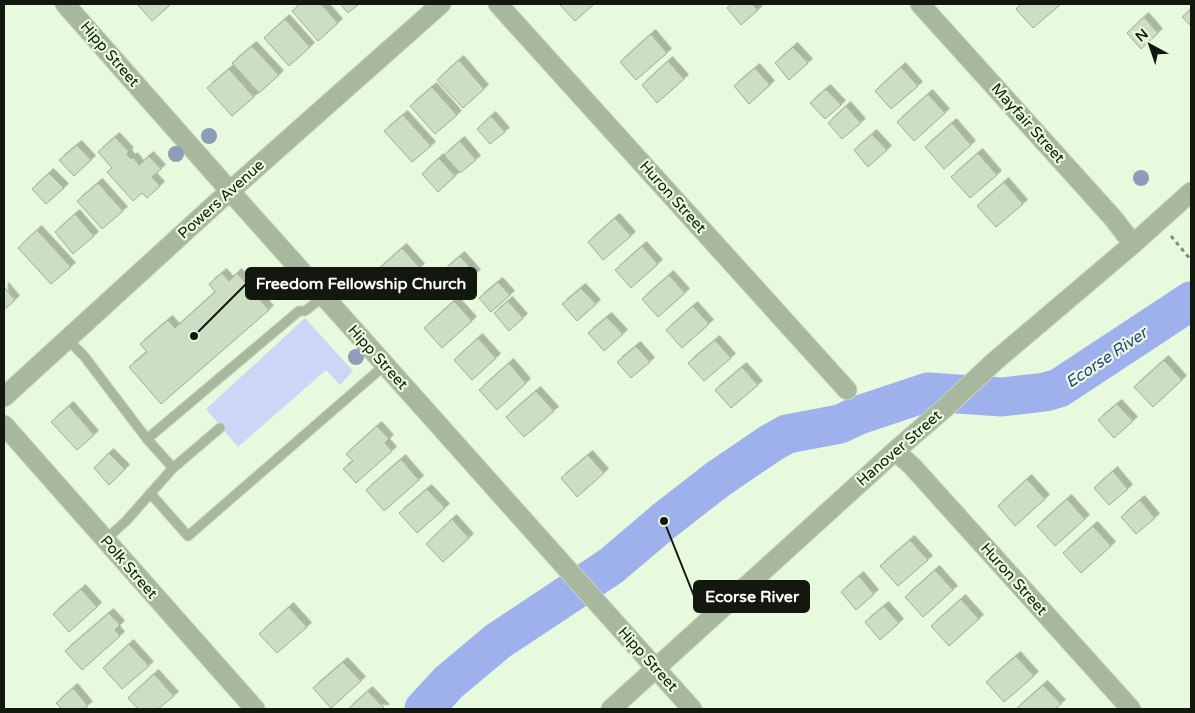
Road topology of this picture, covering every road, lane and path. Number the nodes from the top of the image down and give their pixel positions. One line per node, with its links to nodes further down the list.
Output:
1 (66, 4): 5 (street, Hipp Street)
2 (441, 4): 5 (street, Powers Avenue)
3 (498, 4): 13 (street, Huron Street)
4 (920, 4): 8 (street, Mayfair Street)
5 (230, 191): 10 (street, Hipp Street); 11 (street, Powers Avenue)
6 (1191, 192): 8 (street, Hanover Street)
7 (1170, 236): 9 (path)
8 (1133, 244): 18 (street, Hanover Street)
9 (1191, 260)
10 (323, 297): 12 (street, Hipp Street); 17 (lane)
11 (67, 339): 14 (street, Powers Avenue); 17 (lane)
12 (385, 365): 20 (lane); 22 (street, Hipp Street)
13 (847, 390)
14 (4, 397)
15 (4, 425): 21 (street, Polk Street)
16 (220, 428): 19 (lane)
17 (147, 440): 19 (lane)
18 (895, 451): 22 (street, Hanover Street); 26 (street, Huron Street)
19 (173, 468): 20 (lane)
20 (150, 493): 21 (lane)
21 (105, 540): 23 (street, Polk Street)
22 (656, 669): 24 (street, Hanover Street); 25 (street, Hipp Street)
23 (255, 709)
24 (611, 709)
25 (692, 709)
26 (1131, 709)

